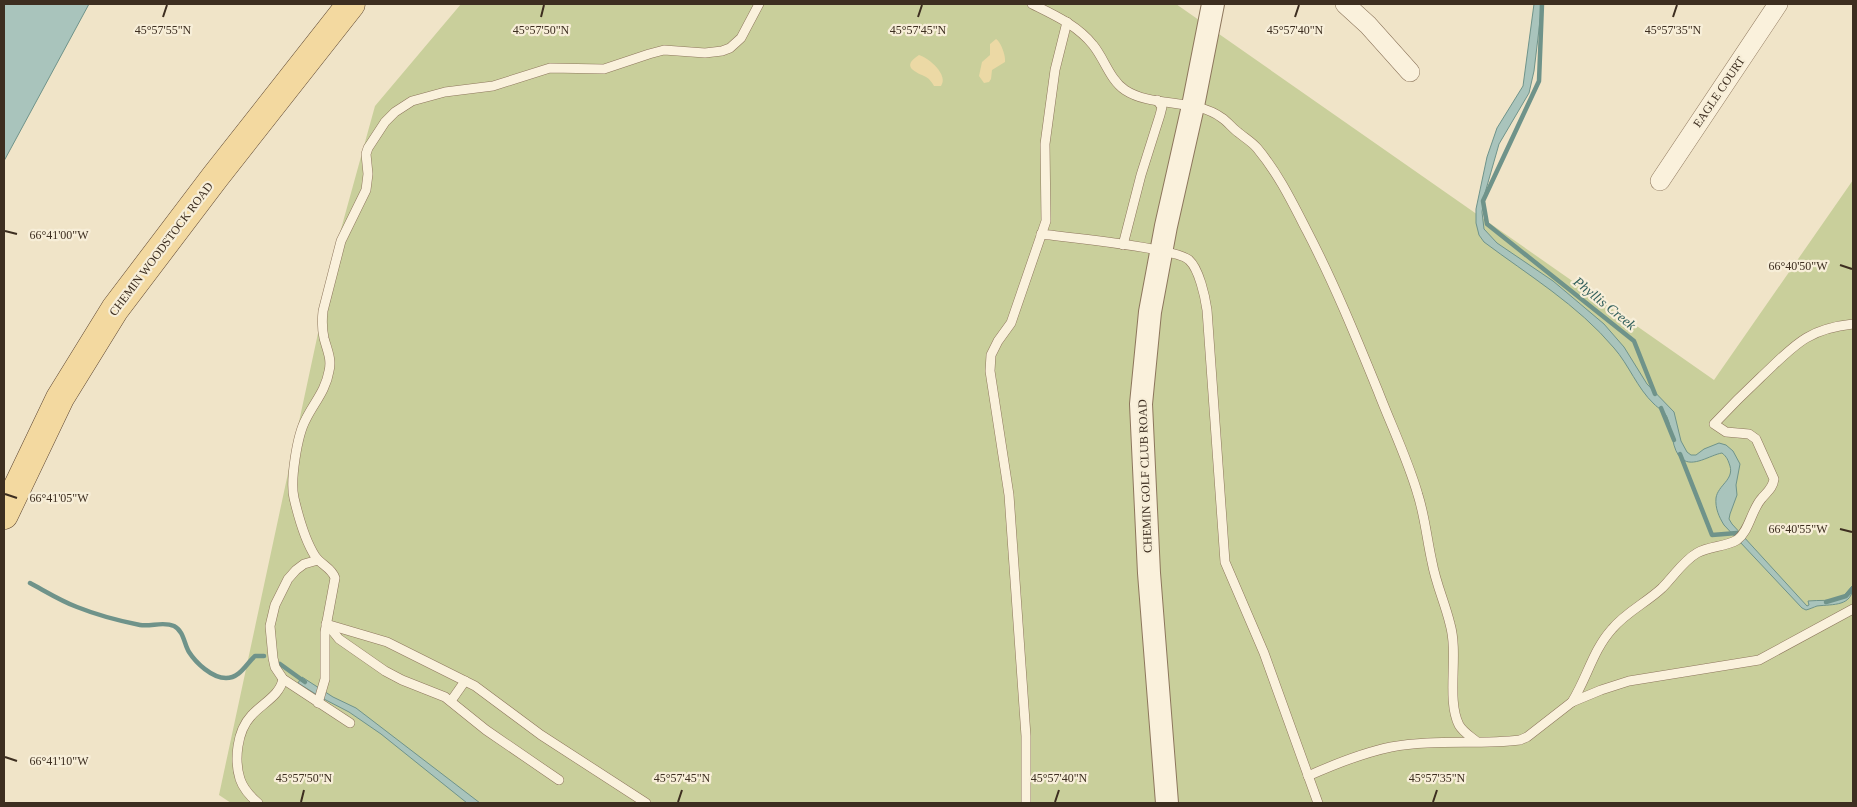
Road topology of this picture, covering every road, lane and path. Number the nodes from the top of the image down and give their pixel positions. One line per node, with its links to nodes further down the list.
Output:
1 (351, 4): 16 (main road, CHEMIN WOODSTOCK ROAD)
2 (759, 4): 17 (lane)
3 (1032, 4): 7 (lane)
4 (1213, 4): 10 (street, CHEMIN GOLF CLUB ROAD)
5 (1345, 4): 8 (street)
6 (1778, 4): 11 (street, EAGLE COURT)
7 (1067, 22): 9 (lane); 12 (lane)
8 (1410, 72)
9 (1157, 100): 10 (lane); 13 (lane)
10 (1193, 106): 14 (street, CHEMIN GOLF CLUB ROAD); 26 (lane)
11 (1660, 181)
12 (1041, 234): 13 (lane); 31 (lane)
13 (1123, 245): 14 (lane)
14 (1161, 252): 27 (lane); 32 (street, CHEMIN GOLF CLUB ROAD)
15 (1853, 324): 24 (lane)
16 (4, 515)
17 (318, 560): 19 (lane); 20 (lane)
18 (1853, 609): 24 (lane)
19 (326, 624): 21 (lane); 22 (lane); 23 (lane)
20 (283, 679): 22 (lane); 29 (lane)
21 (465, 681): 23 (lane); 30 (lane)
22 (318, 701): 25 (lane)
23 (451, 701): 28 (lane)
24 (1572, 702): 26 (lane)
25 (350, 723)
26 (1476, 741): 27 (lane)
27 (1308, 776): 33 (lane)
28 (559, 780)
29 (258, 803)
30 (646, 803)
31 (1026, 803)
32 (1167, 803)
33 (1318, 803)

